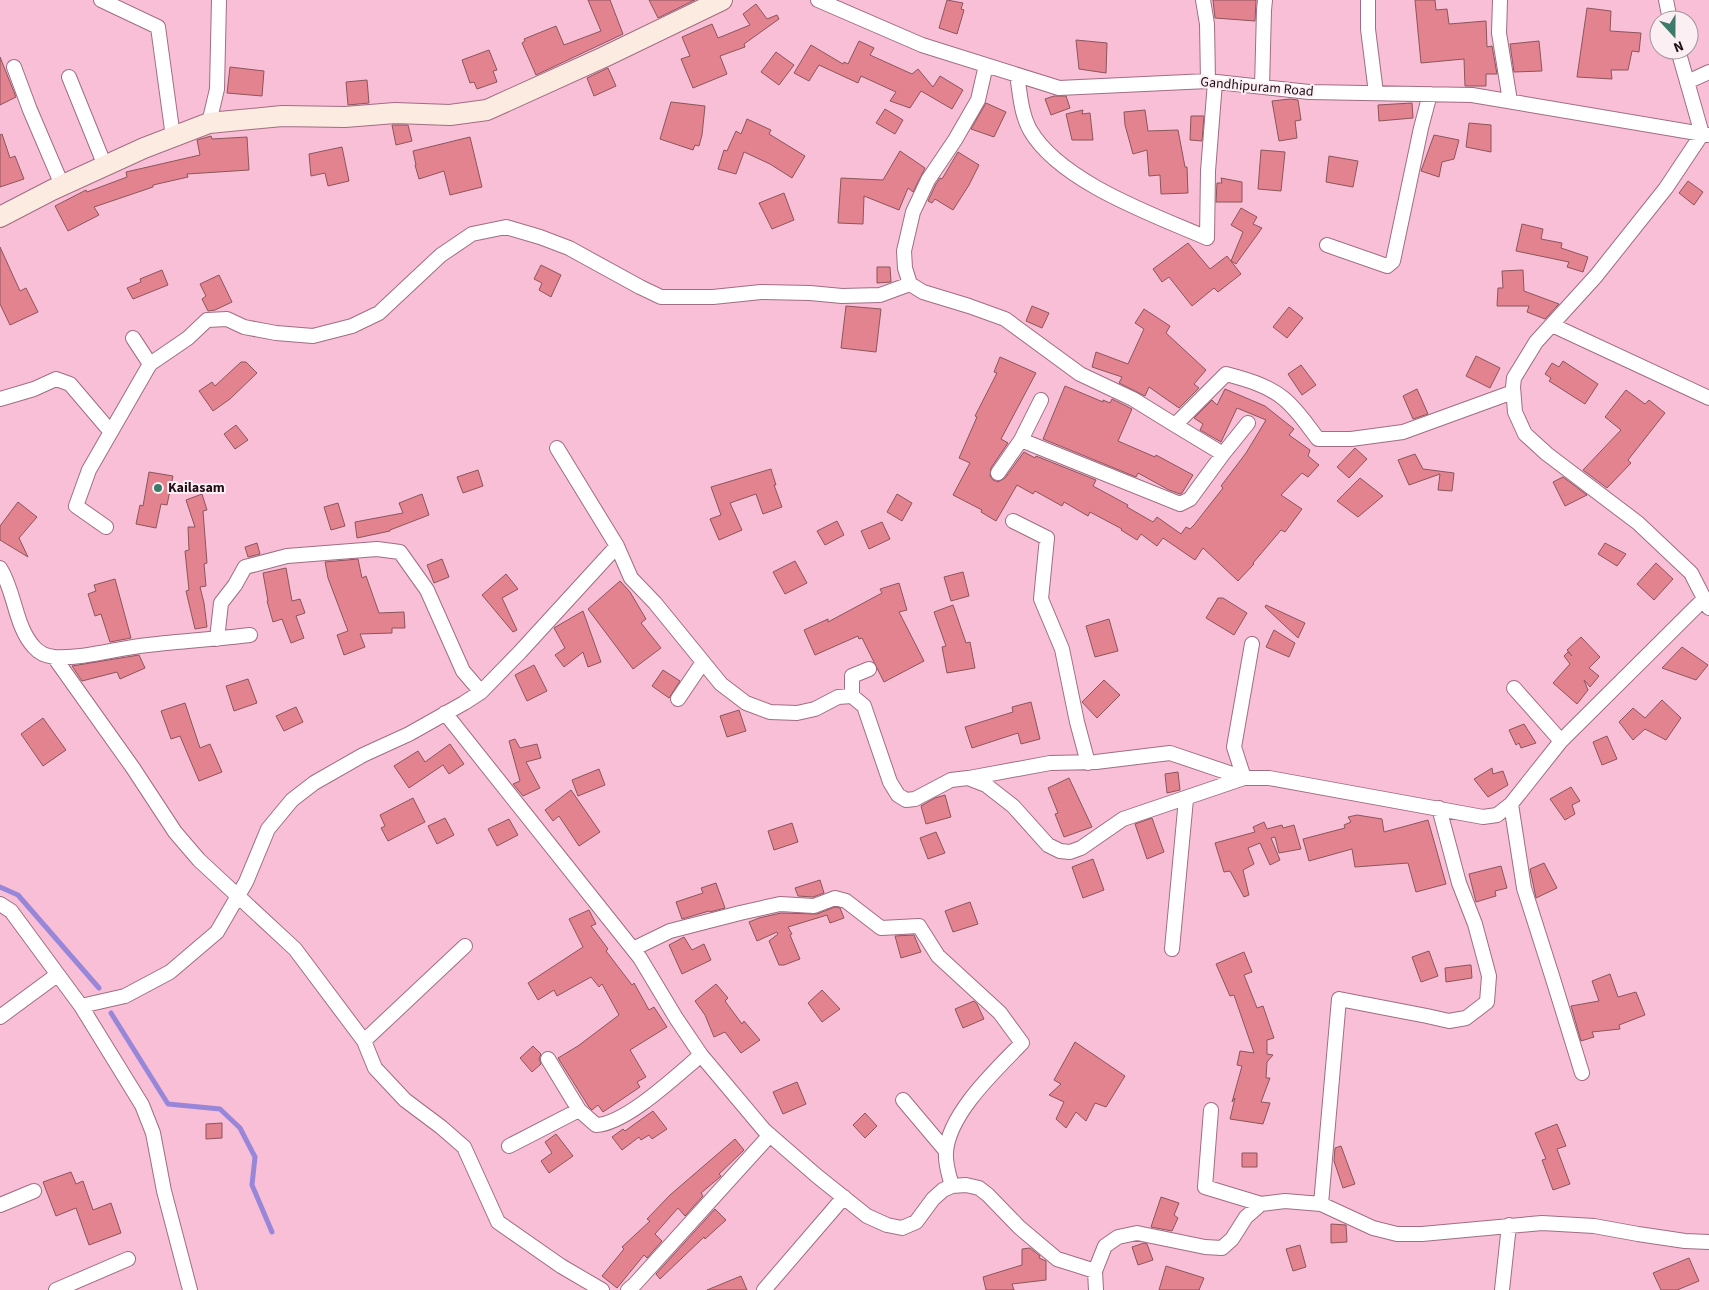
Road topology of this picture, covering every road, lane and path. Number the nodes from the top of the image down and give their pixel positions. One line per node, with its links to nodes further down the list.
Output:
1 (101, 0): 23 (street)
2 (219, 0): 21 (street)
3 (722, 0): 21 (street)
4 (818, 0): 10 (street, Gandhipuram Road)
5 (1203, 0): 15 (street)
6 (1265, 0): 17 (street)
7 (1368, 0): 18 (street)
8 (1500, 0): 20 (street)
9 (1681, 60): 16 (street)
10 (986, 65): 13 (street, Gandhipuram Road); 28 (street)
11 (14, 67): 25 (street)
12 (1709, 72): 16 (street)
13 (1017, 75): 15 (street, Gandhipuram Road); 15 (street)
14 (69, 77): 24 (street)
15 (1211, 82): 17 (street, Gandhipuram Road)
16 (1687, 82): 22 (street)
17 (1262, 87): 18 (street, Gandhipuram Road)
18 (1376, 93): 19 (street, Gandhipuram Road)
19 (1430, 94): 20 (street, Gandhipuram Road); 27 (street)
20 (1510, 102): 22 (street, Gandhipuram Road)
21 (209, 123): 23 (street)
22 (1705, 134): 29 (street)
23 (173, 137): 24 (street)
24 (104, 166): 25 (street)
25 (62, 185): 26 (street)
26 (0, 217)
27 (1326, 245)
28 (910, 284): 31 (street); 37 (street)
29 (1552, 325): 32 (street); 33 (street)
30 (133, 338): 31 (street)
31 (150, 364): 38 (street)
32 (1514, 392): 37 (street); 47 (street)
33 (1709, 398)
34 (0, 399): 38 (street)
35 (1041, 400): 39 (street)
36 (1248, 423): 41 (street)
37 (1175, 425): 41 (street)
38 (110, 431): 44 (street)
39 (1021, 440): 41 (street); 42 (street)
40 (557, 448): 45 (street)
41 (1223, 454)
42 (998, 473)
43 (1013, 521): 60 (street)
44 (106, 527)
45 (617, 546): 52 (street); 55 (street)
46 (0, 568): 51 (street)
47 (1707, 603): 59 (street)
48 (250, 635): 49 (street)
49 (217, 639): 51 (street); 55 (street)
50 (1252, 644): 62 (street)
51 (54, 657): 66 (street)
52 (703, 662): 56 (street); 57 (street)
53 (869, 669): 56 (street)
54 (1514, 688): 59 (street)
55 (481, 692): 58 (street)
56 (852, 696): 61 (street)
57 (678, 699)
58 (445, 713): 66 (street); 69 (street)
59 (1561, 741): 64 (street)
60 (1088, 763): 61 (street); 62 (street)
61 (968, 778): 63 (street)
62 (1244, 778): 63 (street); 65 (street)
63 (1186, 799): 70 (street)
64 (1511, 804): 65 (street); 77 (street)
65 (1439, 808): 88 (street)
66 (237, 896): 72 (street); 74 (street)
67 (0, 904): 71 (street)
68 (466, 946): 74 (street)
69 (633, 949): 75 (street); 83 (street)
70 (1172, 949)
71 (57, 975): 72 (street); 73 (street)
72 (81, 1006): 95 (street)
73 (0, 1017)
74 (364, 1041): 96 (street)
75 (701, 1056): 79 (street); 81 (street)
76 (548, 1059): 79 (street)
77 (1582, 1073)
78 (903, 1100): 83 (street)
79 (579, 1110): 82 (street)
80 (1211, 1110): 87 (street)
81 (770, 1135): 86 (street); 97 (street)
82 (509, 1146)
83 (946, 1151): 84 (street)
84 (952, 1186): 86 (street); 93 (street)
85 (34, 1191): 89 (street)
86 (844, 1197): 98 (street)
87 (1261, 1204): 88 (street); 93 (street)
88 (1322, 1204): 90 (street)
89 (0, 1205)
90 (1509, 1226): 91 (street); 100 (street)
91 (1709, 1242)
92 (128, 1260): 94 (street)
93 (1095, 1270): 99 (street)
94 (56, 1290)
95 (190, 1290)
96 (602, 1290)
97 (628, 1290)
98 (764, 1290)
99 (1096, 1290)
100 (1502, 1290)

